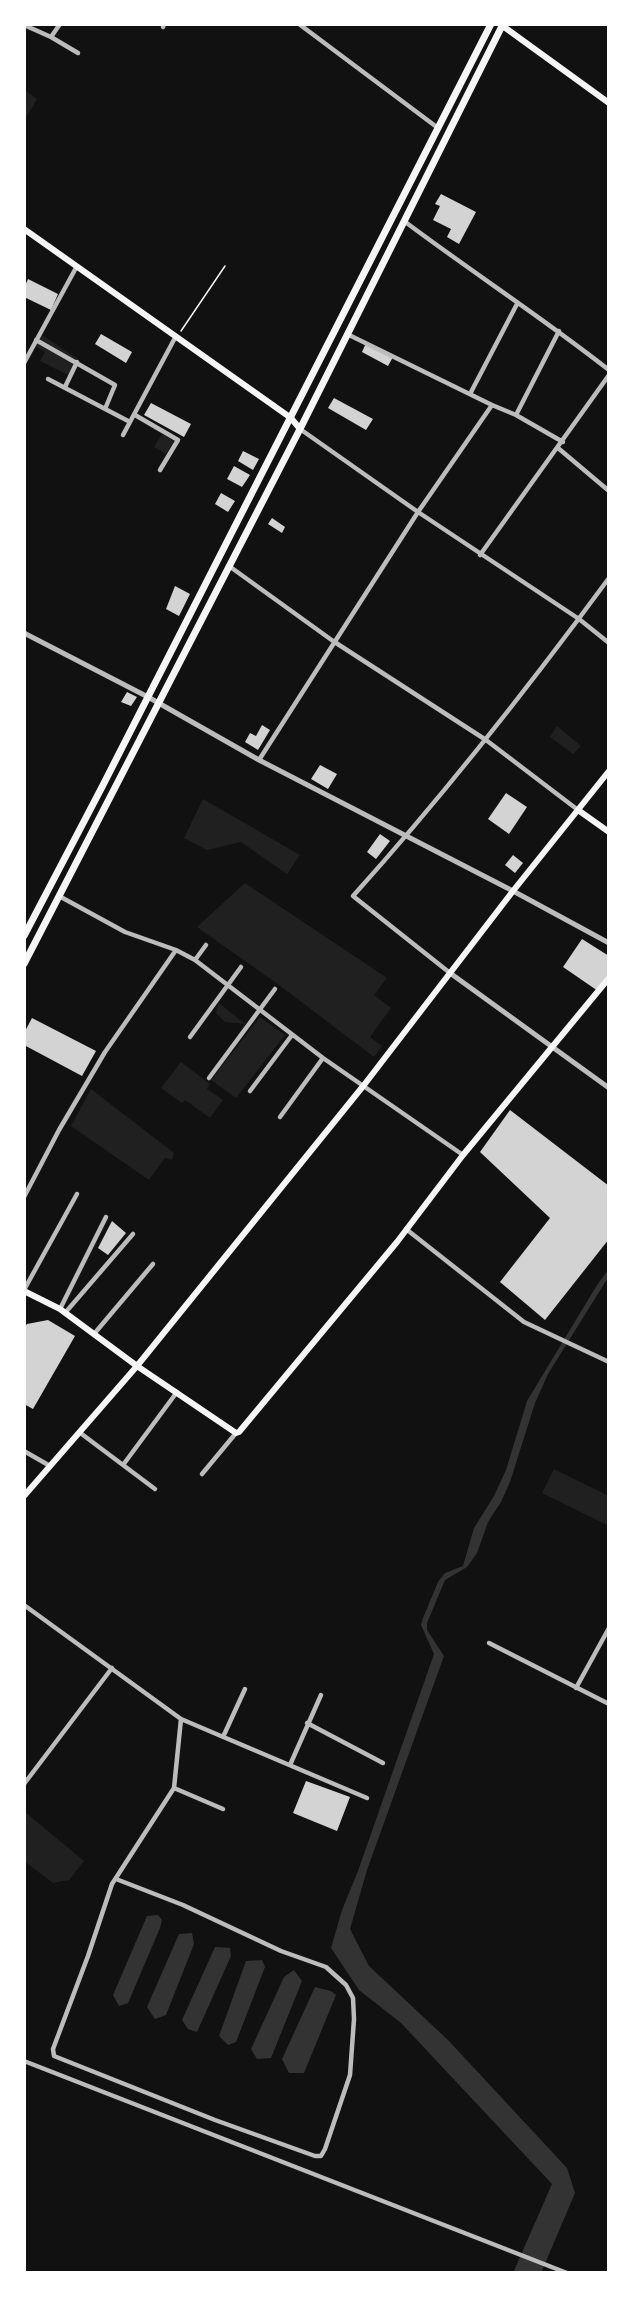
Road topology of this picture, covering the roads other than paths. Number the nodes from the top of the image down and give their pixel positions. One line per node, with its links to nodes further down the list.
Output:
1 (60, 24): 7 (street)
2 (299, 24): 10 (street)
3 (491, 24): 10 (main road)
4 (502, 25): 9 (main road); 11 (main road)
5 (26, 26): 6 (street); 7 (street)
6 (24, 33)
7 (51, 37): 8 (street)
8 (78, 53)
9 (609, 103)
10 (438, 128): 30 (main road)
11 (404, 221): 14 (street); 16 (main road)
12 (24, 229): 13 (main road)
13 (77, 266): 17 (main road); 18 (street)
14 (517, 304): 15 (street); 25 (street)
15 (559, 331): 21 (street); 29 (street)
16 (347, 334): 25 (street); 32 (main road)
17 (177, 336): 28 (street); 30 (main road)
18 (36, 340): 19 (street); 20 (street)
19 (24, 363)
20 (77, 363): 24 (street); 27 (street)
21 (609, 370)
22 (609, 375): 34 (street)
23 (48, 380): 24 (street)
24 (65, 387): 27 (street)
25 (470, 394): 26 (street)
26 (492, 405): 29 (street); 38 (street)
27 (105, 409): 31 (street)
28 (135, 415): 31 (street); 36 (street)
29 (516, 415): 34 (street)
30 (291, 418): 32 (main road); 46 (main road)
31 (130, 422): 33 (street)
32 (300, 429): 38 (street); 40 (main road)
33 (123, 435)
34 (563, 442): 35 (street)
35 (558, 448): 37 (street); 39 (street)
36 (160, 470)
37 (609, 491)
38 (418, 512): 39 (street); 44 (street)
39 (480, 555): 42 (street)
40 (228, 566): 44 (street); 47 (main road)
41 (609, 578): 42 (street)
42 (579, 619): 45 (street); 48 (street)
43 (24, 633): 46 (street)
44 (333, 641): 48 (street); 49 (street)
45 (609, 643)
46 (148, 697): 47 (street); 56 (main road)
47 (159, 704): 49 (street); 55 (main road)
48 (486, 740): 51 (street); 53 (street)
49 (260, 760): 53 (street)
50 (609, 771): 51 (main road)
51 (578, 810): 52 (main road); 54 (main road)
52 (609, 832)
53 (408, 835): 54 (street); 63 (street)
54 (513, 891): 57 (street); 63 (main road)
55 (59, 896): 59 (street); 61 (main road)
56 (24, 936)
57 (609, 943)
58 (206, 945): 60 (street)
59 (176, 950): 60 (street); 79 (street)
60 (195, 960): 65 (street)
61 (24, 964)
62 (241, 967): 65 (street)
63 (450, 973): 70 (street); 73 (main road)
64 (609, 978): 70 (main road)
65 (228, 986): 67 (street); 69 (street)
66 (275, 989): 67 (street)
67 (259, 1010): 68 (street); 72 (street)
68 (292, 1035): 71 (street); 75 (street)
69 (190, 1037)
70 (553, 1047): 74 (street); 77 (main road)
71 (323, 1058): 73 (street); 76 (street)
72 (209, 1078)
73 (364, 1085): 77 (street); 88 (main road)
74 (609, 1088)
75 (250, 1091)
76 (280, 1117)
77 (463, 1155): 81 (main road)
78 (77, 1194): 84 (street)
79 (24, 1197)
80 (106, 1217): 85 (street)
81 (406, 1229): 87 (street); 91 (main road)
82 (133, 1234): 85 (street)
83 (153, 1264): 86 (street)
84 (24, 1291): 85 (main road)
85 (63, 1311): 86 (main road)
86 (94, 1334): 88 (main road)
87 (609, 1362)
88 (137, 1366): 89 (main road); 90 (main road)
89 (177, 1392): 91 (main road); 93 (street)
90 (79, 1432): 93 (street); 94 (main road)
91 (236, 1433): 95 (street)
92 (24, 1451): 94 (street)
93 (123, 1465): 96 (street)
94 (50, 1466): 97 (main road)
95 (202, 1474)
96 (155, 1489)
97 (24, 1496)
98 (24, 1605): 101 (street)
99 (609, 1628): 102 (street)
100 (489, 1643): 102 (street)
101 (111, 1668): 106 (street); 111 (street)
102 (576, 1688): 105 (street)
103 (245, 1689): 108 (street)
104 (321, 1695): 107 (street)
105 (609, 1704)
106 (181, 1719): 108 (street); 112 (street)
107 (307, 1723): 109 (street); 110 (street)
108 (223, 1737): 110 (street)
109 (383, 1763)
110 (290, 1765): 113 (street)
111 (24, 1784)
112 (174, 1788): 114 (street); 115 (street)
113 (367, 1798)
114 (223, 1809)
115 (116, 1879): 115 (street)
116 (24, 2061): 117 (street)
117 (567, 2273)

